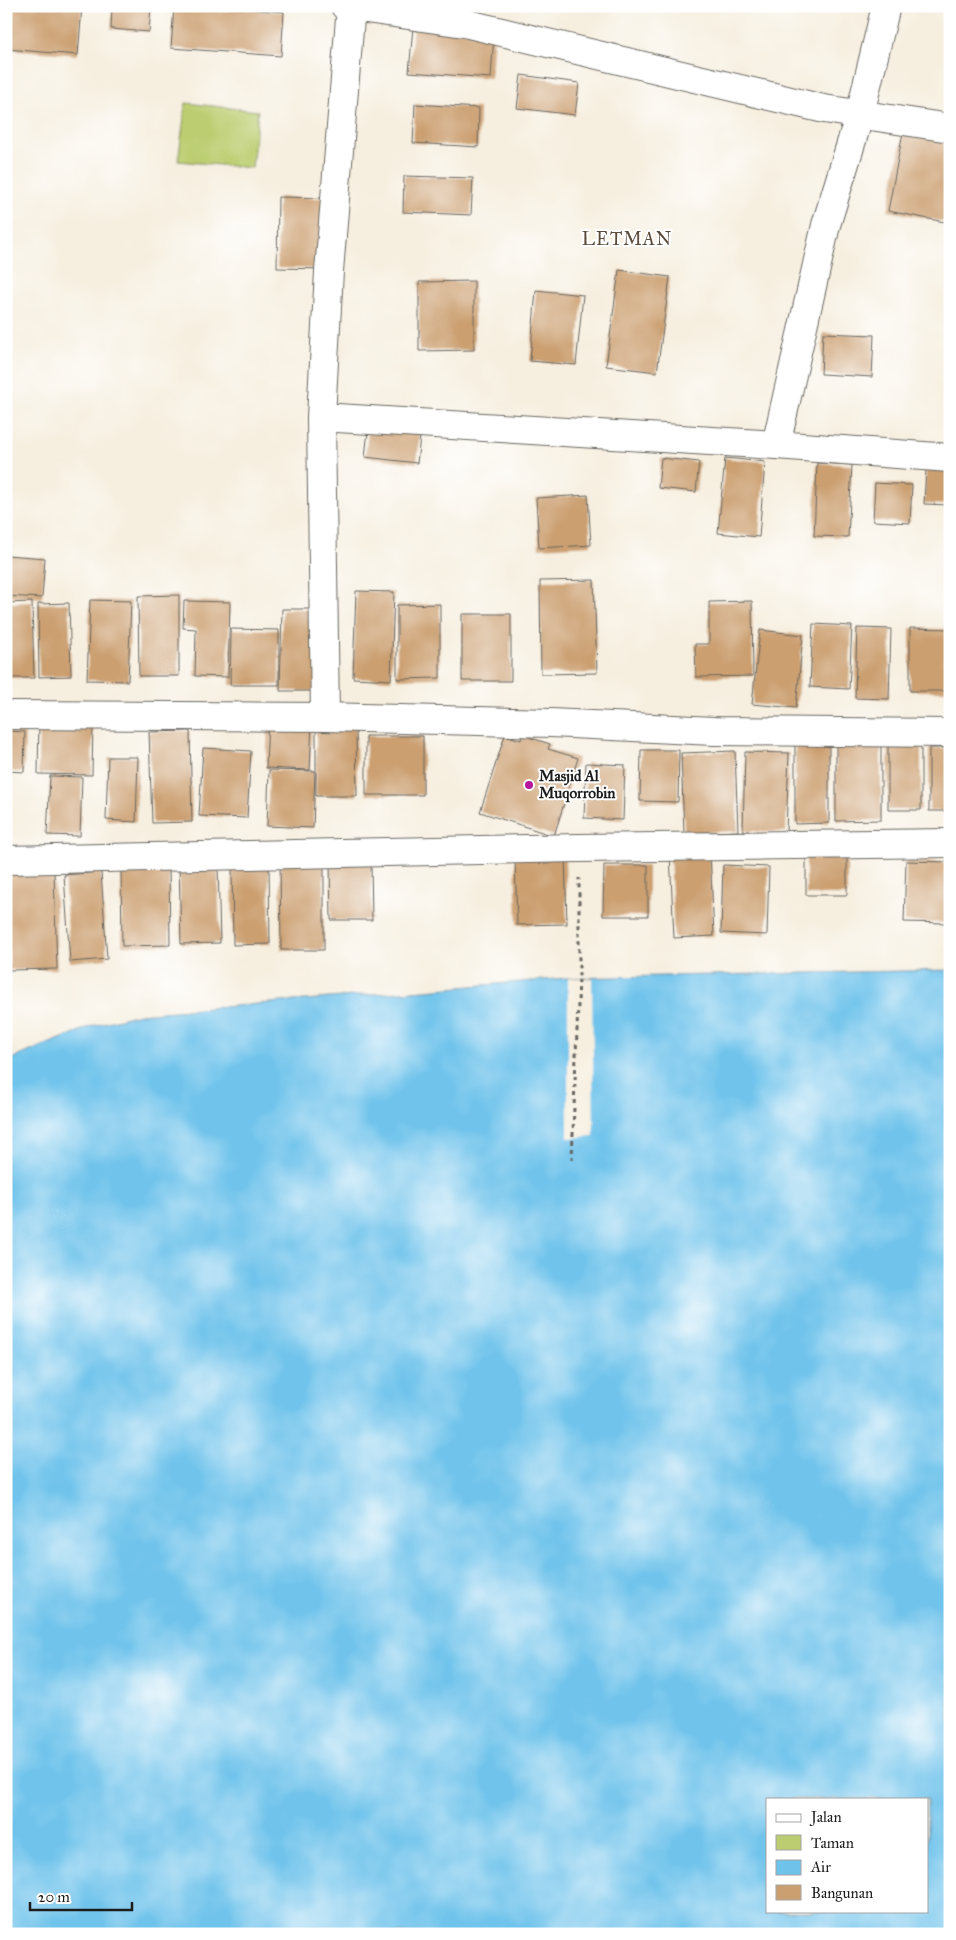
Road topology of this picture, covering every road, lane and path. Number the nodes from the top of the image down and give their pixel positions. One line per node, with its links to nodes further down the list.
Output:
1 (886, 6): 3 (street)
2 (349, 7): 3 (street); 5 (street)
3 (860, 114): 4 (street); 6 (street)
4 (950, 128)
5 (322, 417): 6 (street); 9 (street)
6 (776, 445): 7 (street)
7 (950, 458)
8 (6, 715): 9 (street)
9 (324, 717): 10 (street)
10 (950, 734)
11 (950, 843): 12 (street)
12 (579, 848): 13 (street); 14 (path)
13 (6, 860)
14 (572, 1160)

